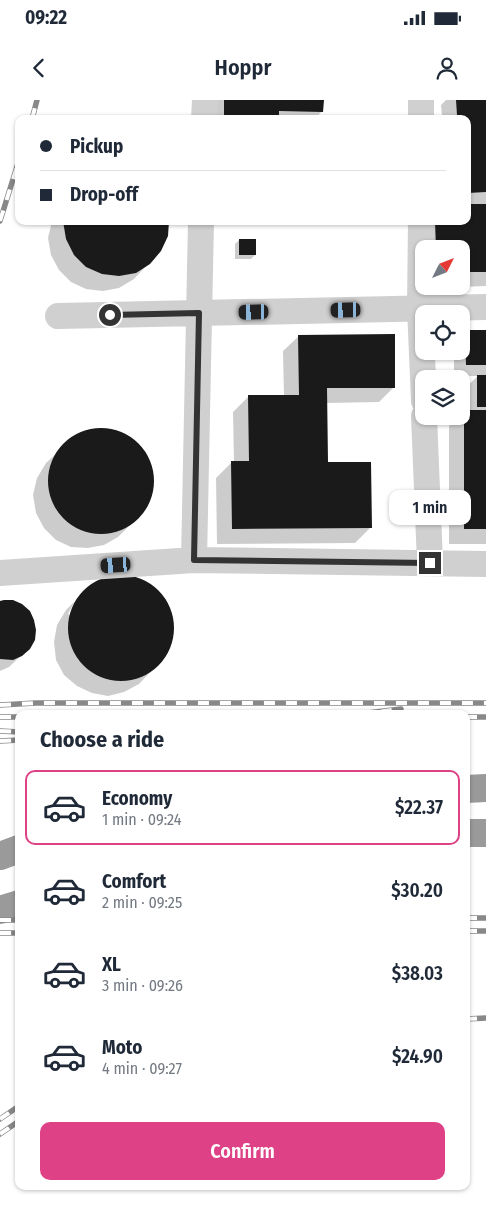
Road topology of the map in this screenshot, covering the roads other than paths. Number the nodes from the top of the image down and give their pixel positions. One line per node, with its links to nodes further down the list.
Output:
1 (204, 100): 3 (lane)
2 (421, 100): 4 (lane)
3 (204, 115)
4 (421, 115)
5 (201, 225): 11 (lane)
6 (421, 225): 7 (lane)
7 (420, 305)
8 (470, 307): 9 (lane)
9 (486, 307)
10 (415, 308): 11 (lane)
11 (199, 313): 12 (lane); 14 (lane)
12 (58, 316)
13 (424, 425): 15 (lane)
14 (194, 560): 15 (lane); 17 (lane)
15 (430, 563): 16 (lane)
16 (486, 564)
17 (0, 573)
18 (470, 788): 19 (highway)
19 (486, 788)
20 (470, 833): 21 (highway)
21 (486, 833)
22 (15, 850): 23 (highway)
23 (0, 856)
24 (15, 905): 25 (highway)
25 (0, 910)

